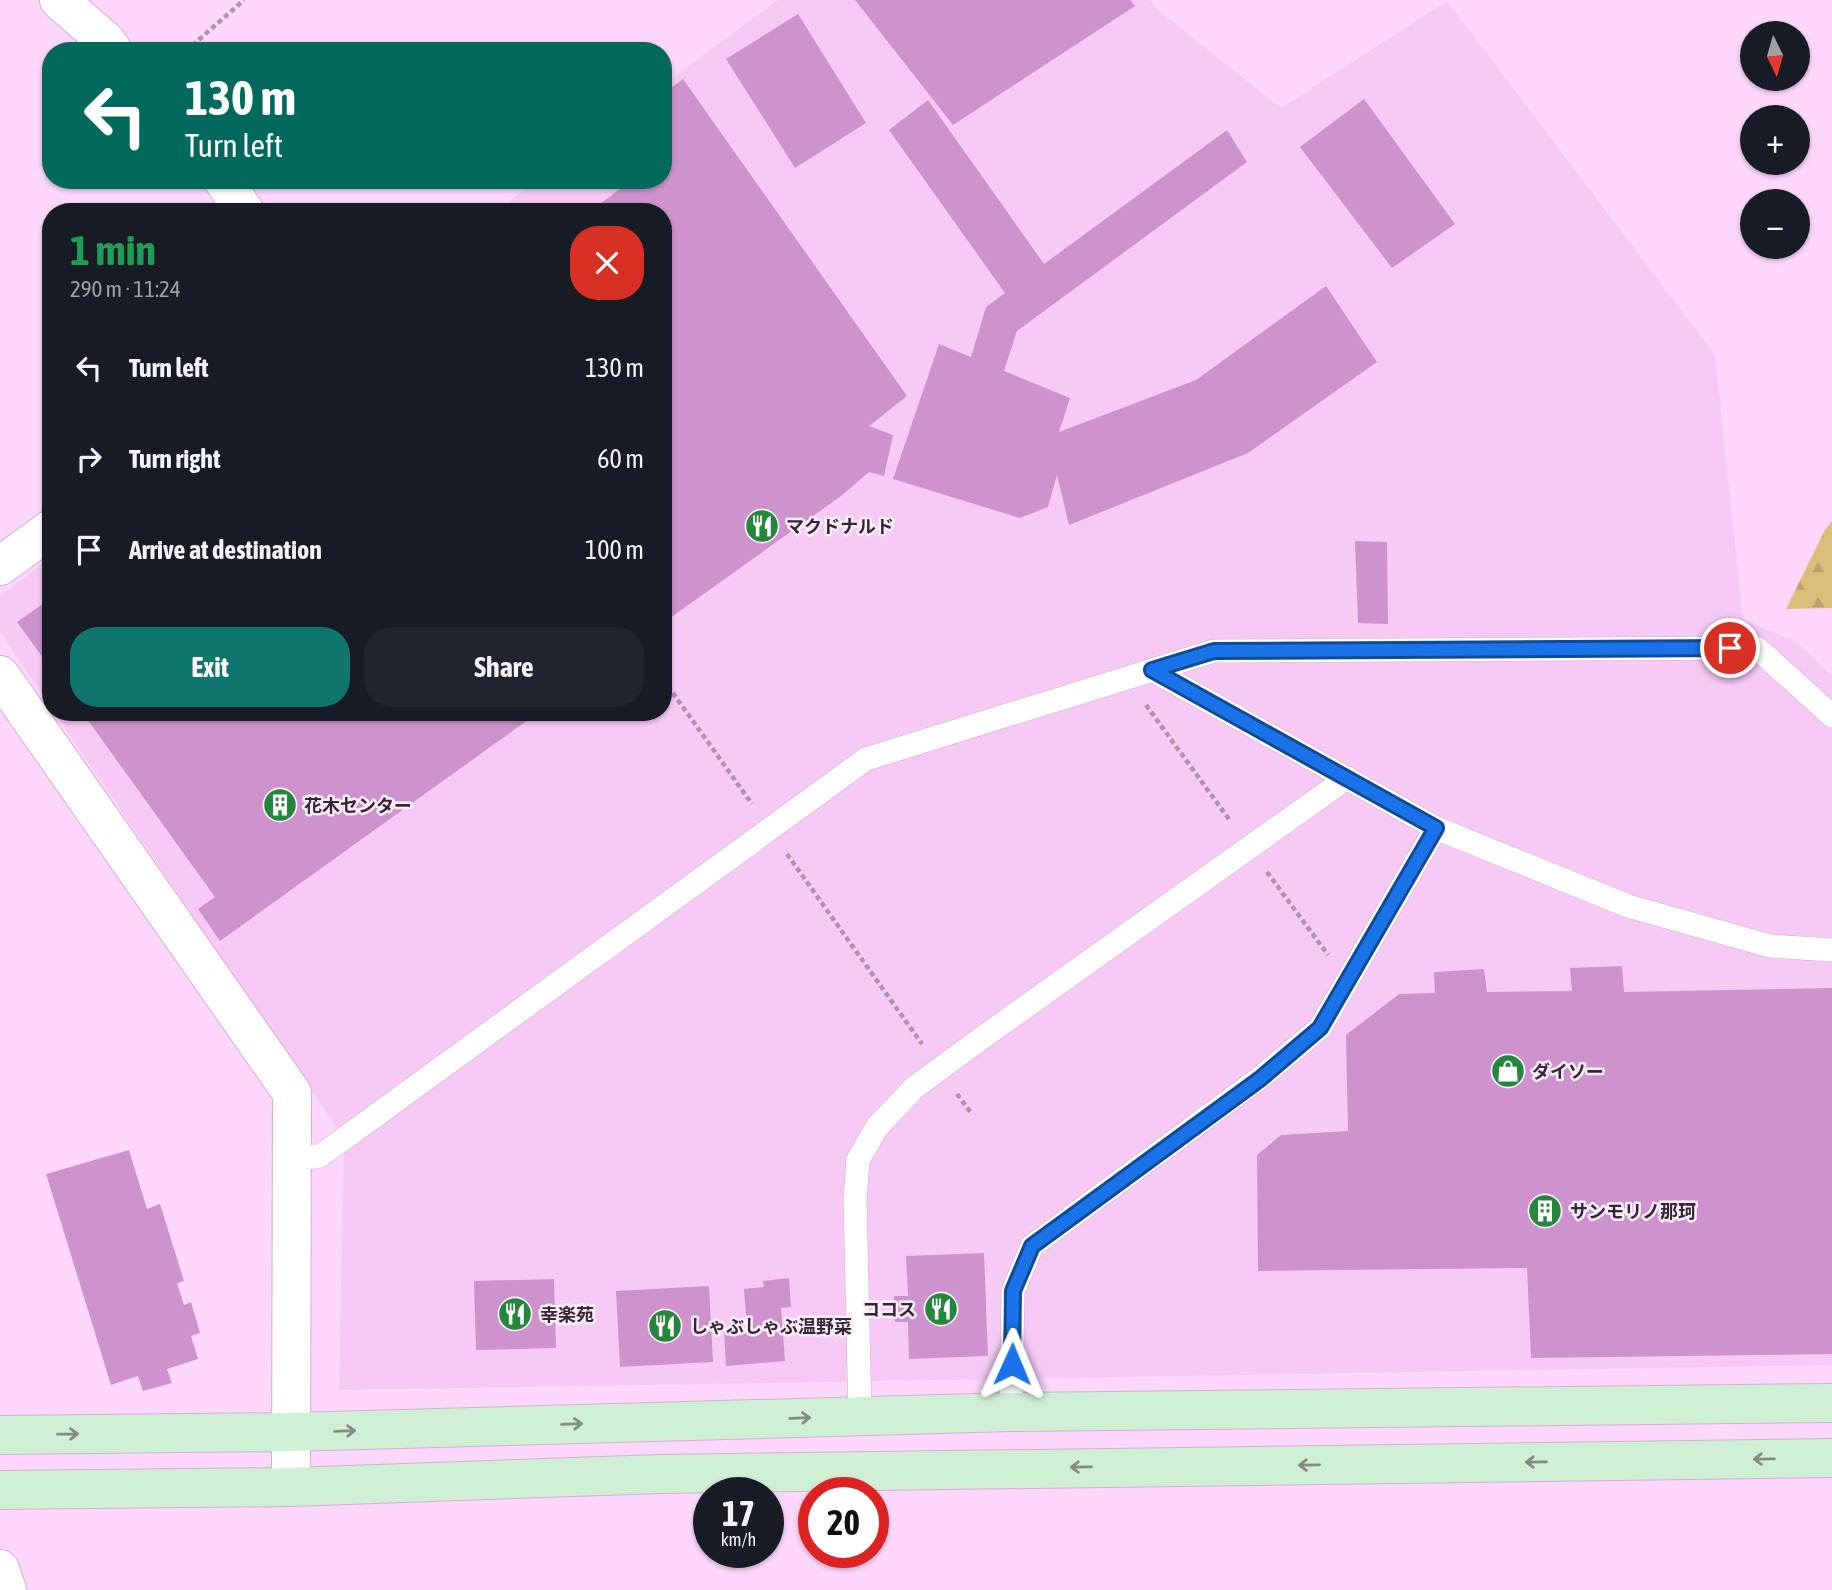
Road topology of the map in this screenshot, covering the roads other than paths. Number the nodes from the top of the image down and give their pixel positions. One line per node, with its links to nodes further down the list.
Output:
1 (59, 0): 2 (street)
2 (107, 42)
3 (42, 536): 4 (street)
4 (0, 566)
5 (1152, 670): 7 (lane); 8 (lane); 11 (lane)
6 (0, 675): 11 (street)
7 (1832, 716)
8 (1347, 778): 9 (lane); 14 (lane)
9 (1436, 828): 10 (lane); 13 (lane)
10 (1832, 950)
11 (293, 1160): 15 (street)
12 (1832, 1403): 13 (street)
13 (1011, 1412): 14 (street)
14 (860, 1416): 15 (street, one-way to 14)
15 (292, 1432): 16 (street, one-way to 15); 18 (street)
16 (0, 1435)
17 (1832, 1458): 18 (street, one-way to 18)
18 (291, 1486): 19 (street)
19 (0, 1490)
20 (0, 1569): 21 (street)
21 (7, 1590)

